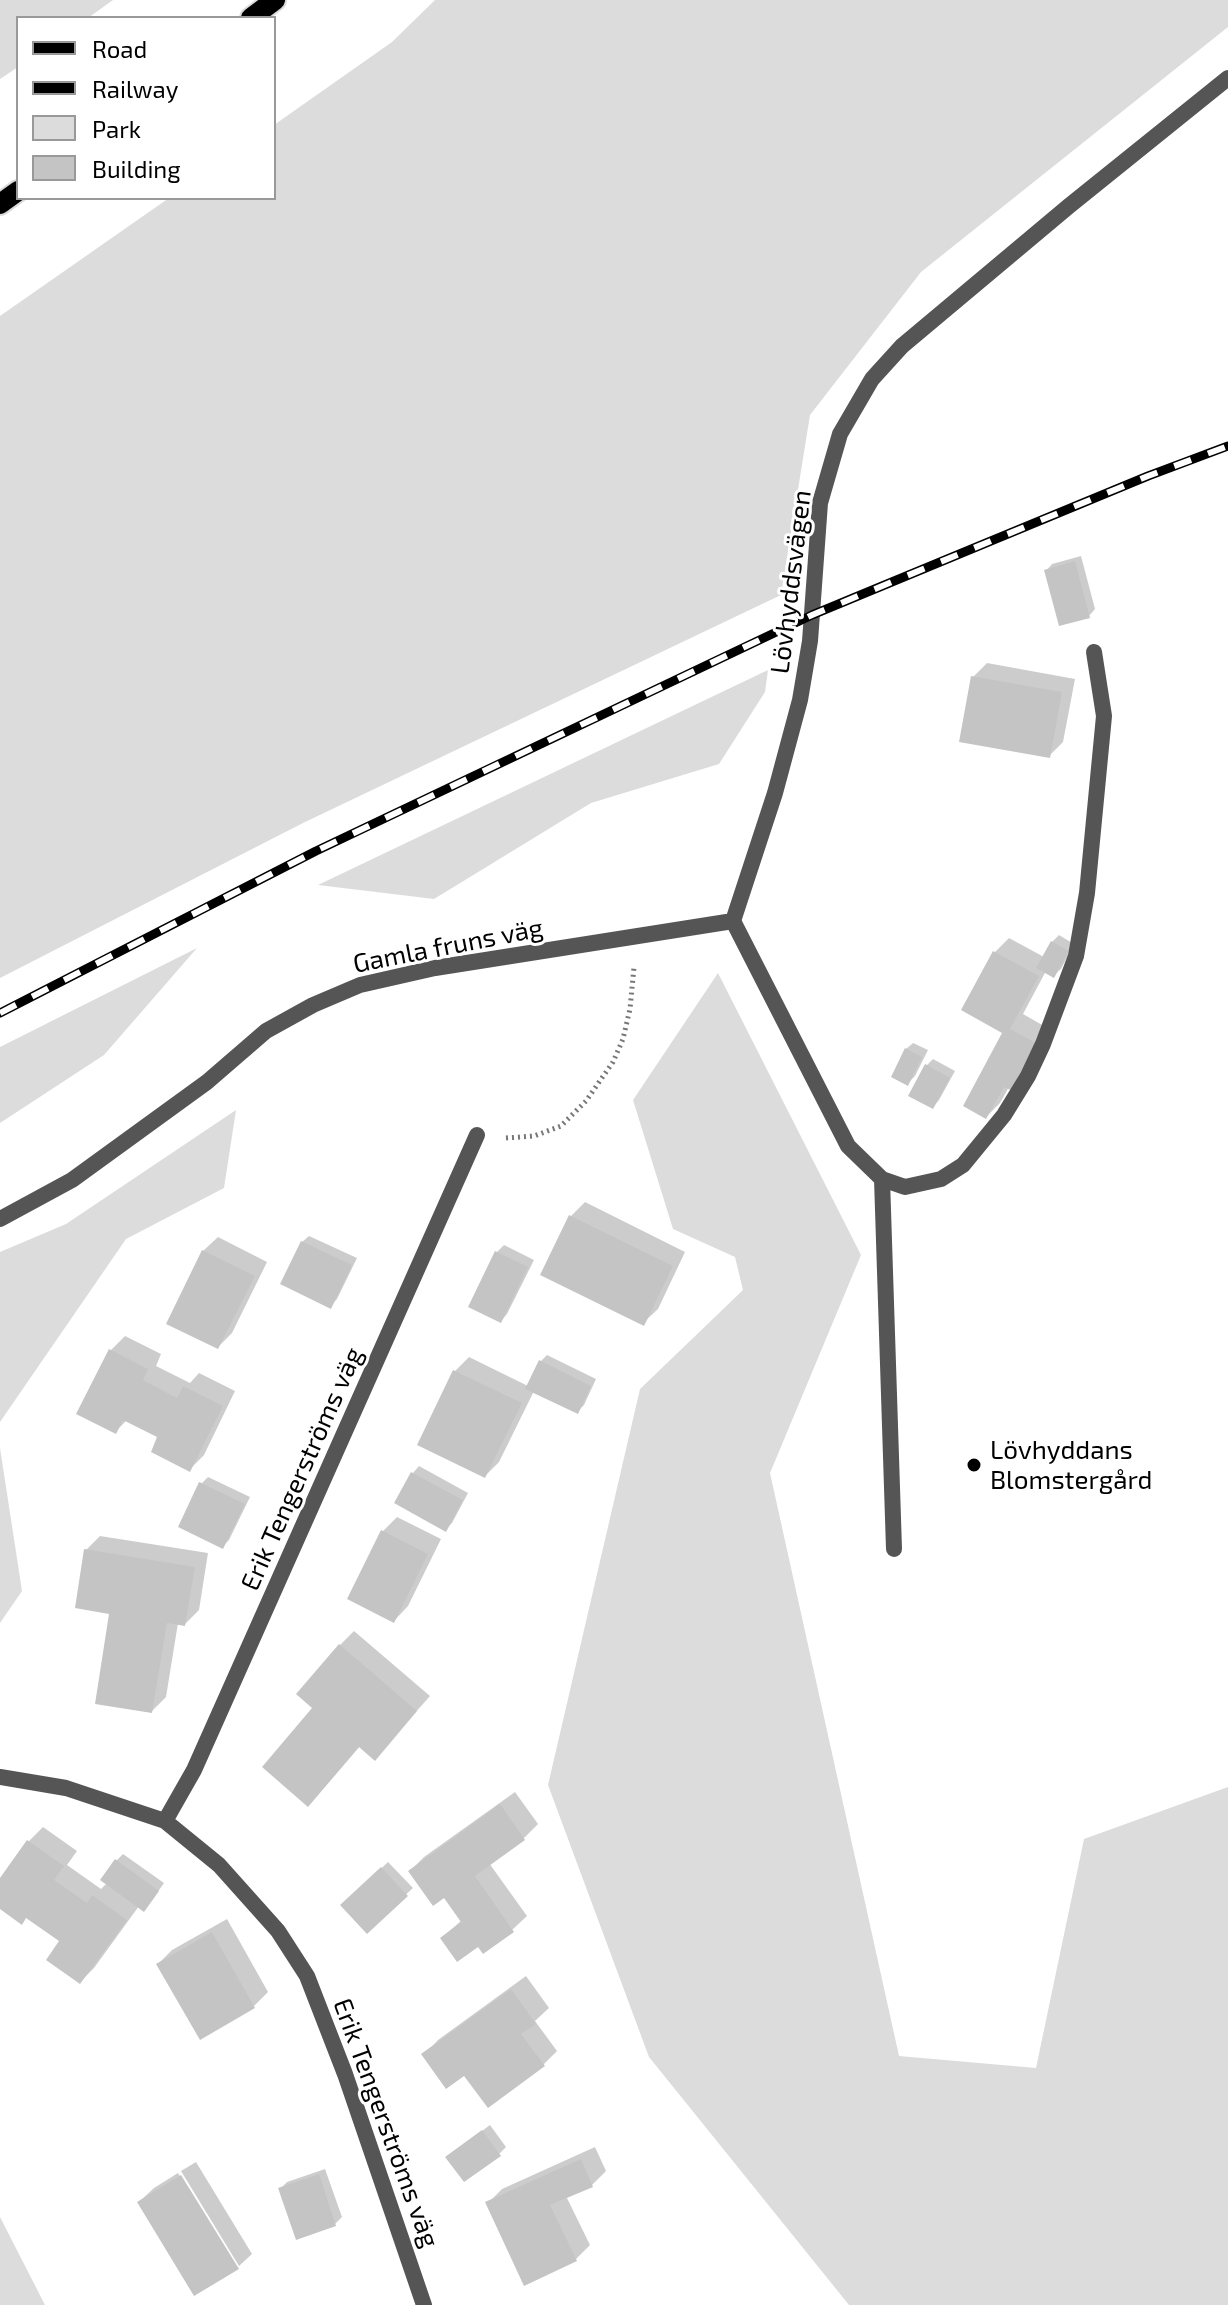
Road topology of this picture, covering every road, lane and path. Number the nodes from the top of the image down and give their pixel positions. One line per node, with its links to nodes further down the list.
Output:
1 (275, 0): 2 (main road)
2 (254, 16)
3 (1228, 78): 5 (street, Lövhyddsvägen)
4 (1094, 652): 8 (street)
5 (733, 921): 6 (street, Gamla fruns väg); 8 (street)
6 (633, 937): 7 (path); 9 (street, Gamla fruns väg)
7 (477, 1135): 12 (street, Erik Tengerströms väg)
8 (882, 1179): 10 (street)
9 (0, 1219)
10 (894, 1549)
11 (0, 1777): 12 (street, Erik Tengerströms väg)
12 (165, 1821): 13 (street, Erik Tengerströms väg)
13 (424, 2305)

